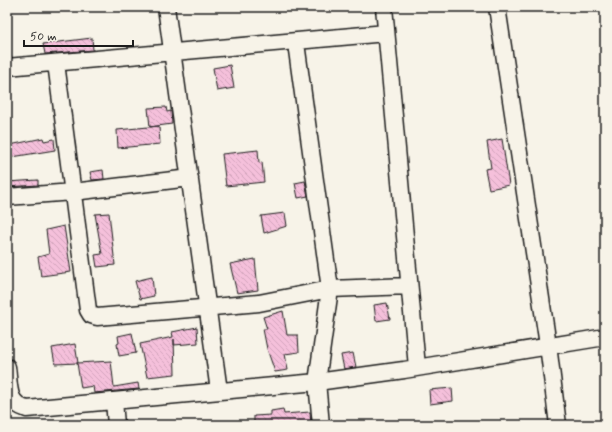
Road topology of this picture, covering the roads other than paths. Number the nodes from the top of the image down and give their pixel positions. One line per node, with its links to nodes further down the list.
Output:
1 (166, 7): 6 (street)
2 (384, 7): 4 (street)
3 (497, 7): 16 (street)
4 (386, 33): 5 (street); 12 (street)
5 (296, 43): 6 (street); 13 (street)
6 (174, 52): 7 (street); 9 (street)
7 (56, 63): 8 (street); 10 (street)
8 (7, 67)
9 (190, 178): 10 (street); 14 (street)
10 (73, 192): 11 (street); 14 (street)
11 (7, 197)
12 (409, 286): 13 (street); 18 (street)
13 (330, 289): 14 (street); 19 (street)
14 (207, 307): 20 (street)
15 (605, 337): 16 (street)
16 (548, 345): 18 (street); 24 (street)
17 (7, 367): 21 (street)
18 (417, 367): 19 (street)
19 (317, 382): 20 (street); 23 (street)
20 (219, 391): 21 (street)
21 (114, 401): 22 (street)
22 (116, 425)
23 (321, 425)
24 (558, 425)

